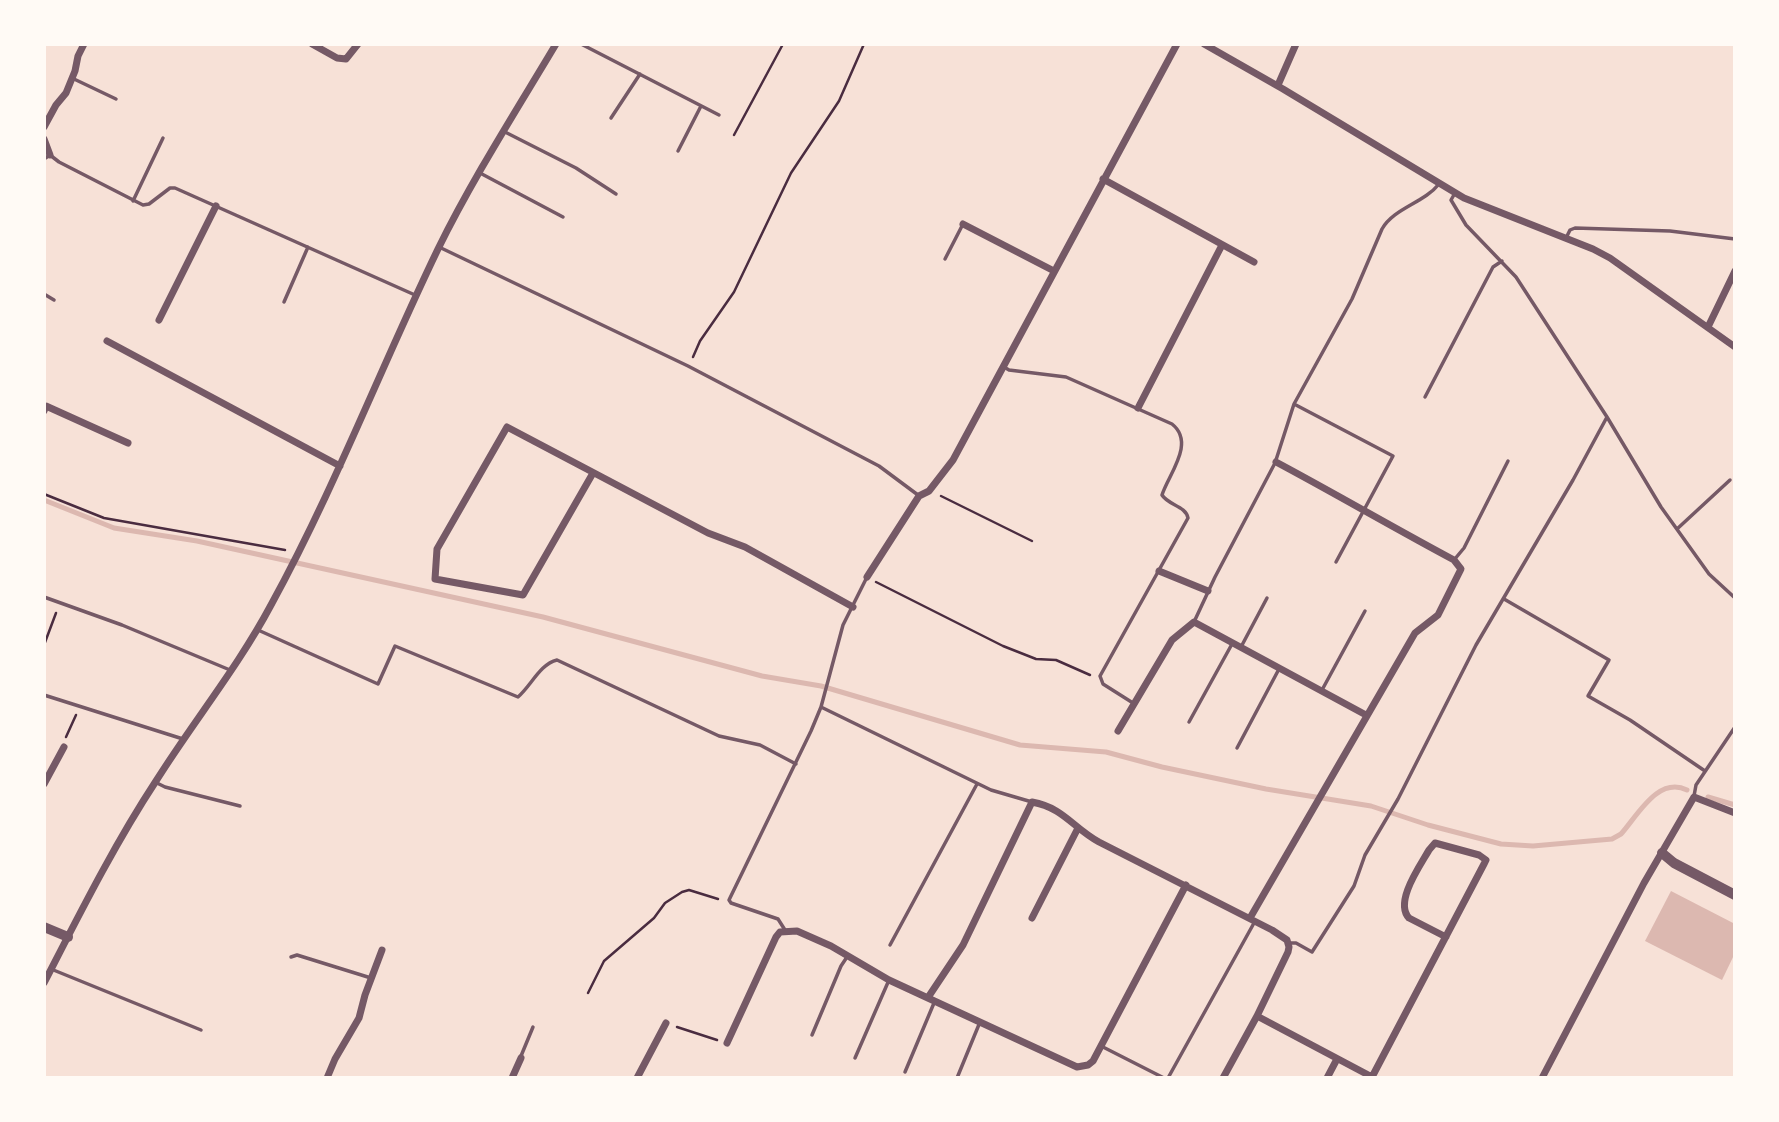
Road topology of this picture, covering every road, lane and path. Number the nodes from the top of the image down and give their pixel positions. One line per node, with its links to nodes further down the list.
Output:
1 (84, 44): 12 (street)
2 (312, 44): 3 (street)
3 (358, 44)
4 (556, 44): 19 (street)
5 (581, 44): 11 (lane)
6 (783, 44): 20 (path)
7 (864, 44): 52 (path)
8 (1177, 44): 26 (street)
9 (1204, 44): 13 (street)
10 (1296, 44): 13 (street)
11 (640, 74): 15 (lane); 17 (lane)
12 (72, 78): 14 (lane); 18 (street)
13 (1278, 85): 27 (street)
14 (116, 99)
15 (702, 106): 16 (lane); 23 (lane)
16 (719, 115)
17 (611, 118)
18 (44, 127)
19 (504, 131): 25 (street); 29 (lane)
20 (734, 135)
21 (163, 138): 30 (lane)
22 (44, 139): 24 (street)
23 (678, 151)
24 (47, 157): 30 (lane)
25 (481, 173): 32 (lane); 38 (street)
26 (1103, 179): 36 (street); 42 (street)
27 (1439, 184): 28 (street); 55 (lane)
28 (1455, 193): 34 (street); 40 (lane)
29 (616, 194)
30 (132, 201): 31 (lane)
31 (216, 206): 37 (lane); 48 (street)
32 (563, 217)
33 (963, 224): 39 (lane); 42 (street)
34 (1566, 239): 35 (lane); 49 (street)
35 (1735, 239)
36 (1222, 245): 41 (street); 56 (street)
37 (308, 247): 45 (lane); 47 (lane)
38 (439, 247): 45 (street); 52 (lane)
39 (944, 259)
40 (1502, 261): 54 (lane); 58 (lane)
41 (1255, 262)
42 (1054, 271): 53 (street)
43 (1735, 271): 49 (street)
44 (44, 294): 46 (lane)
45 (416, 295): 62 (street)
46 (54, 300)
47 (284, 302)
48 (159, 320)
49 (1707, 327): 51 (street)
50 (107, 341): 62 (street)
51 (1735, 347)
52 (688, 366): 67 (lane)
53 (1002, 366): 56 (lane); 65 (street)
54 (1425, 397)
55 (1294, 404): 60 (lane); 68 (lane)
56 (1138, 408): 74 (lane)
57 (44, 411): 59 (street)
58 (1607, 417): 69 (lane); 79 (lane)
59 (128, 443)
60 (1276, 461): 68 (street); 76 (lane)
61 (1508, 461): 72 (lane)
62 (340, 466): 71 (street)
63 (593, 473): 63 (street); 82 (street)
64 (1730, 480): 69 (lane)
65 (929, 491): 67 (street); 70 (path)
66 (44, 494): 71 (path)
67 (919, 496): 75 (street)
68 (1364, 512): 72 (street); 73 (lane)
69 (1677, 529): 80 (lane)
70 (1032, 541)
71 (298, 553): 85 (street)
72 (1454, 560): 97 (street)
73 (1336, 562)
74 (1159, 571): 76 (street); 91 (lane)
75 (867, 577): 82 (lane); 91 (path)
76 (1208, 591): 84 (lane)
77 (44, 597): 81 (lane)
78 (1267, 598): 88 (lane)
79 (1503, 598): 105 (lane); 124 (lane)
80 (1735, 598)
81 (60, 602): 87 (path); 90 (lane)
82 (852, 607): 96 (lane)
83 (1365, 611): 92 (lane)
84 (1194, 622): 86 (street); 94 (street)
85 (258, 630): 90 (street); 104 (lane)
86 (1233, 642): 88 (street); 98 (lane)
87 (44, 645)
88 (1241, 647): 89 (street)
89 (1280, 668): 92 (street); 103 (lane)
90 (230, 670): 101 (street)
91 (1100, 678): 94 (lane)
92 (1322, 690): 97 (street)
93 (44, 695): 95 (lane)
94 (1134, 704): 100 (street)
95 (82, 707): 101 (lane); 102 (path)
96 (821, 707): 104 (lane); 107 (lane)
97 (1366, 715): 119 (street)
98 (1189, 722)
99 (1735, 727): 105 (lane)
100 (1118, 731)
101 (183, 739): 106 (street)
102 (64, 747): 108 (street)
103 (1237, 748)
104 (796, 764): 117 (lane)
105 (1705, 771): 109 (lane)
106 (155, 782): 111 (lane); 122 (street)
107 (977, 783): 110 (lane); 125 (lane)
108 (44, 784)
109 (1694, 797): 112 (street); 114 (street)
110 (1032, 802): 113 (street); 134 (street)
111 (240, 807)
112 (1735, 813)
113 (1078, 828): 115 (street); 118 (street)
114 (1662, 853): 116 (street); 155 (street)
115 (1186, 886): 119 (street); 142 (street)
116 (1735, 895)
117 (730, 902): 121 (lane); 133 (path)
118 (1032, 918)
119 (1252, 919): 124 (street); 152 (lane)
120 (44, 927): 122 (street)
121 (785, 930): 128 (street); 141 (street)
122 (68, 937): 129 (street)
123 (1446, 937): 123 (street); 147 (street)
124 (1289, 943): 135 (street)
125 (890, 945)
126 (382, 950): 130 (street)
127 (291, 957): 130 (lane)
128 (847, 957): 131 (street); 140 (lane)
129 (51, 969): 132 (street); 139 (lane)
130 (371, 978): 148 (street)
131 (889, 980): 134 (street); 144 (lane)
132 (44, 983)
133 (589, 993)
134 (932, 998): 136 (street); 146 (lane)
135 (1257, 1016): 145 (street); 153 (street)
136 (980, 1021): 142 (street); 151 (lane)
137 (666, 1023): 141 (path); 150 (street)
138 (533, 1027): 143 (lane)
139 (201, 1030)
140 (812, 1035)
141 (727, 1043)
142 (1101, 1045): 152 (lane)
143 (521, 1058): 149 (street)
144 (855, 1058)
145 (1337, 1059): 147 (street); 154 (street)
146 (905, 1072)
147 (1374, 1077)
148 (327, 1078)
149 (512, 1078)
150 (638, 1078)
151 (957, 1078)
152 (1166, 1078)
153 (1223, 1078)
154 (1326, 1078)
155 (1542, 1078)

